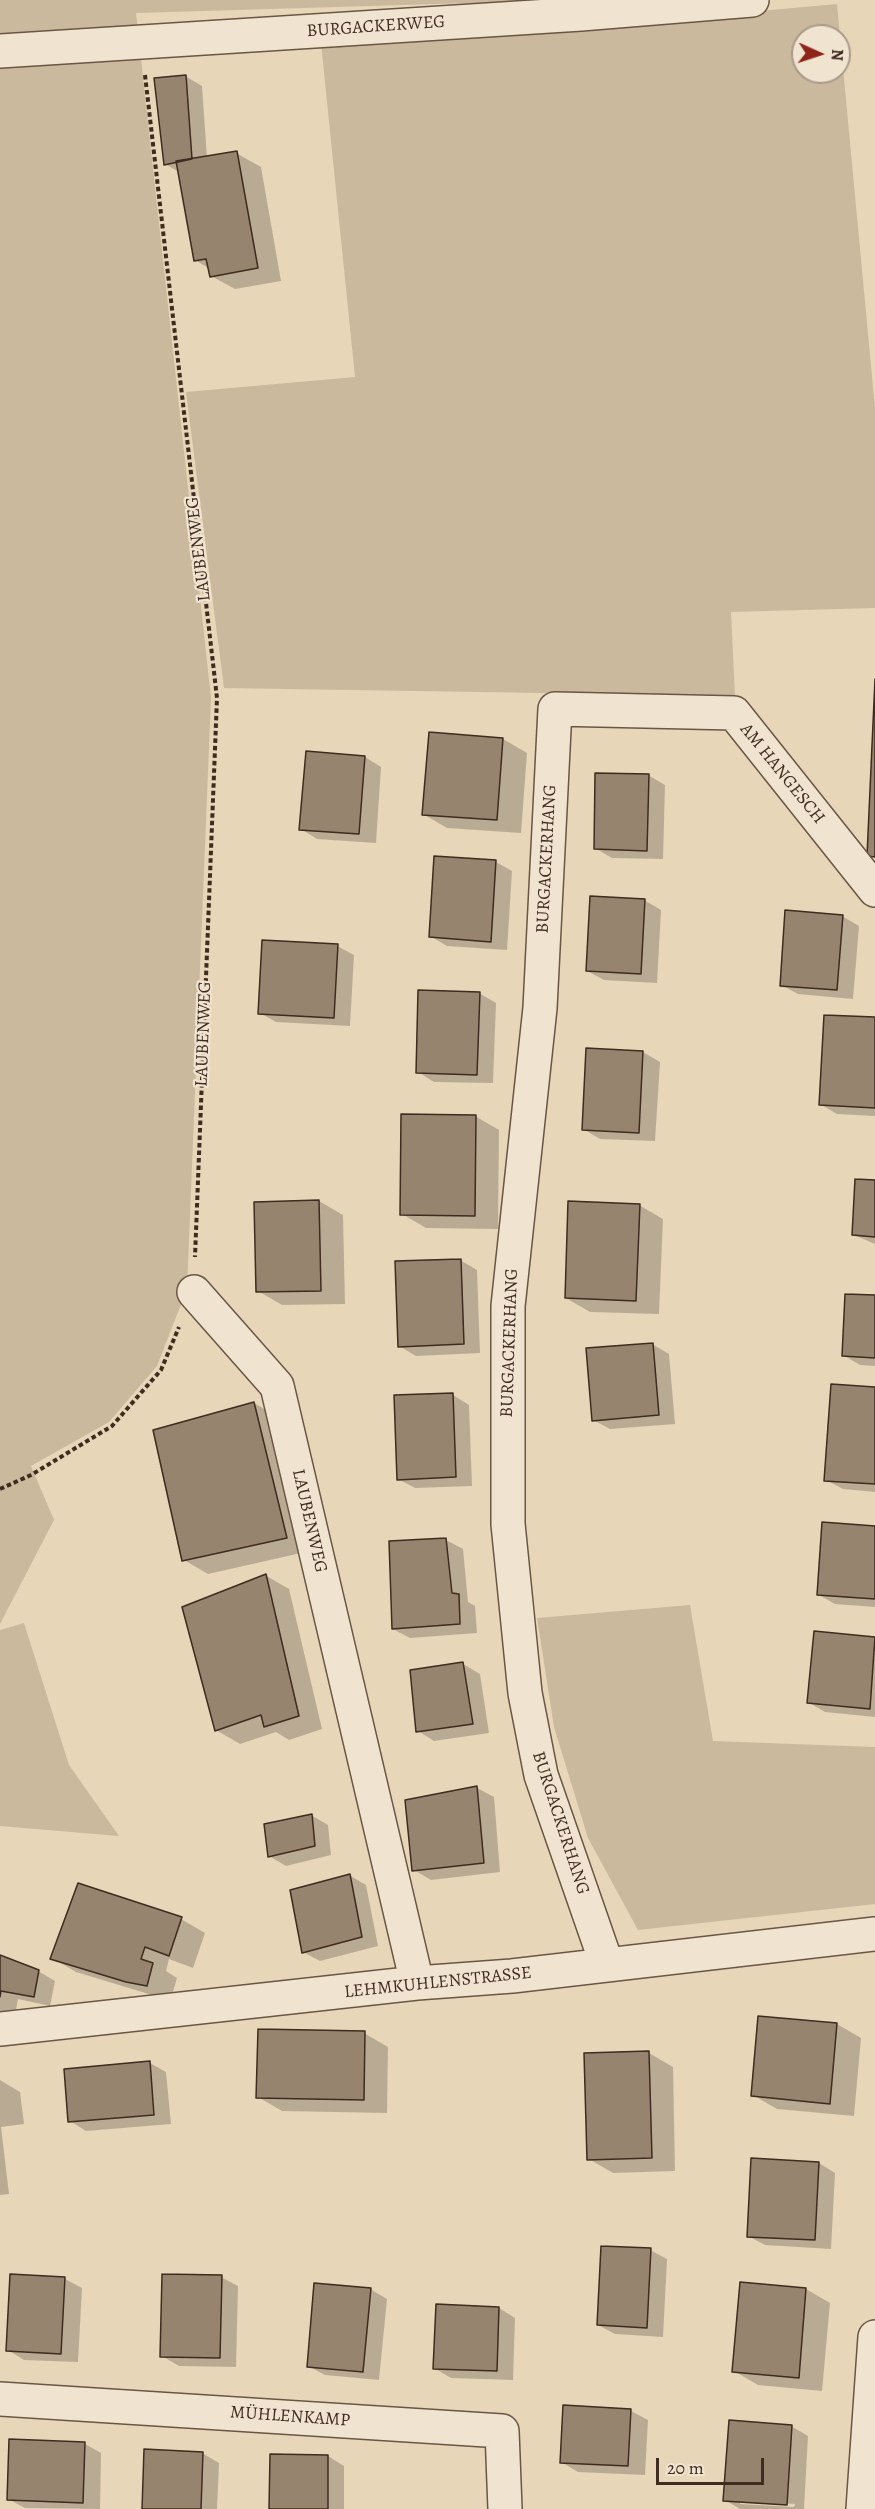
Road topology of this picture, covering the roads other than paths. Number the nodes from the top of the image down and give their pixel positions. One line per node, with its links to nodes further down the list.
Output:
1 (752, 0): 2 (street, BURGACKERWEG)
2 (581, 7): 3 (street, BURGACKERWEG)
3 (0, 51)
4 (555, 709): 5 (street, AM HANGESCH); 8 (street, BURGACKERHANG)
5 (875, 890)
6 (194, 1292): 9 (street, LAUBENWEG)
7 (875, 1934): 8 (street, LEHMKUHLENSTRASSE)
8 (607, 1965): 9 (street, LEHMKUHLENSTRASSE)
9 (417, 1983): 10 (street, LEHMKUHLENSTRASSE)
10 (0, 2029)
11 (875, 2337): 14 (street)
12 (0, 2399): 13 (street, MÜHLENKAMP)
13 (505, 2509)
14 (863, 2509)

